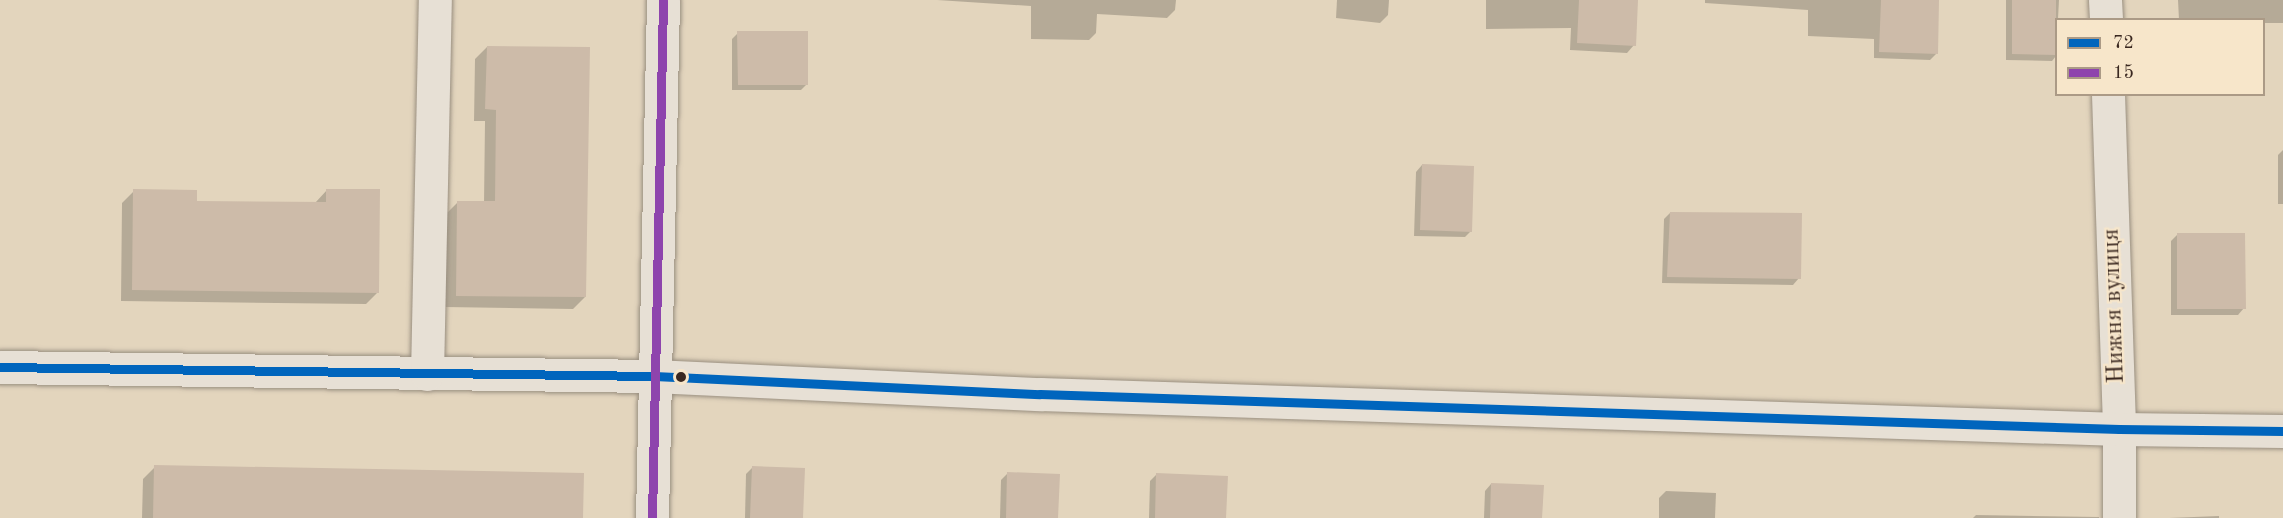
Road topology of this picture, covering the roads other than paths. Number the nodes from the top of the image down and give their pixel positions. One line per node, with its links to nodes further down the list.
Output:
1 (435, 0): 7 (street)
2 (663, 0): 8 (street)
3 (2105, 0): 4 (street)
4 (2106, 18)
5 (2108, 96): 9 (street, Нижня вулиця)
6 (0, 367): 7 (street)
7 (427, 374): 8 (street)
8 (654, 376): 9 (street); 11 (street)
9 (2119, 429): 10 (street); 12 (street, Нижня вулиця)
10 (2283, 431)
11 (652, 518)
12 (2119, 518)

